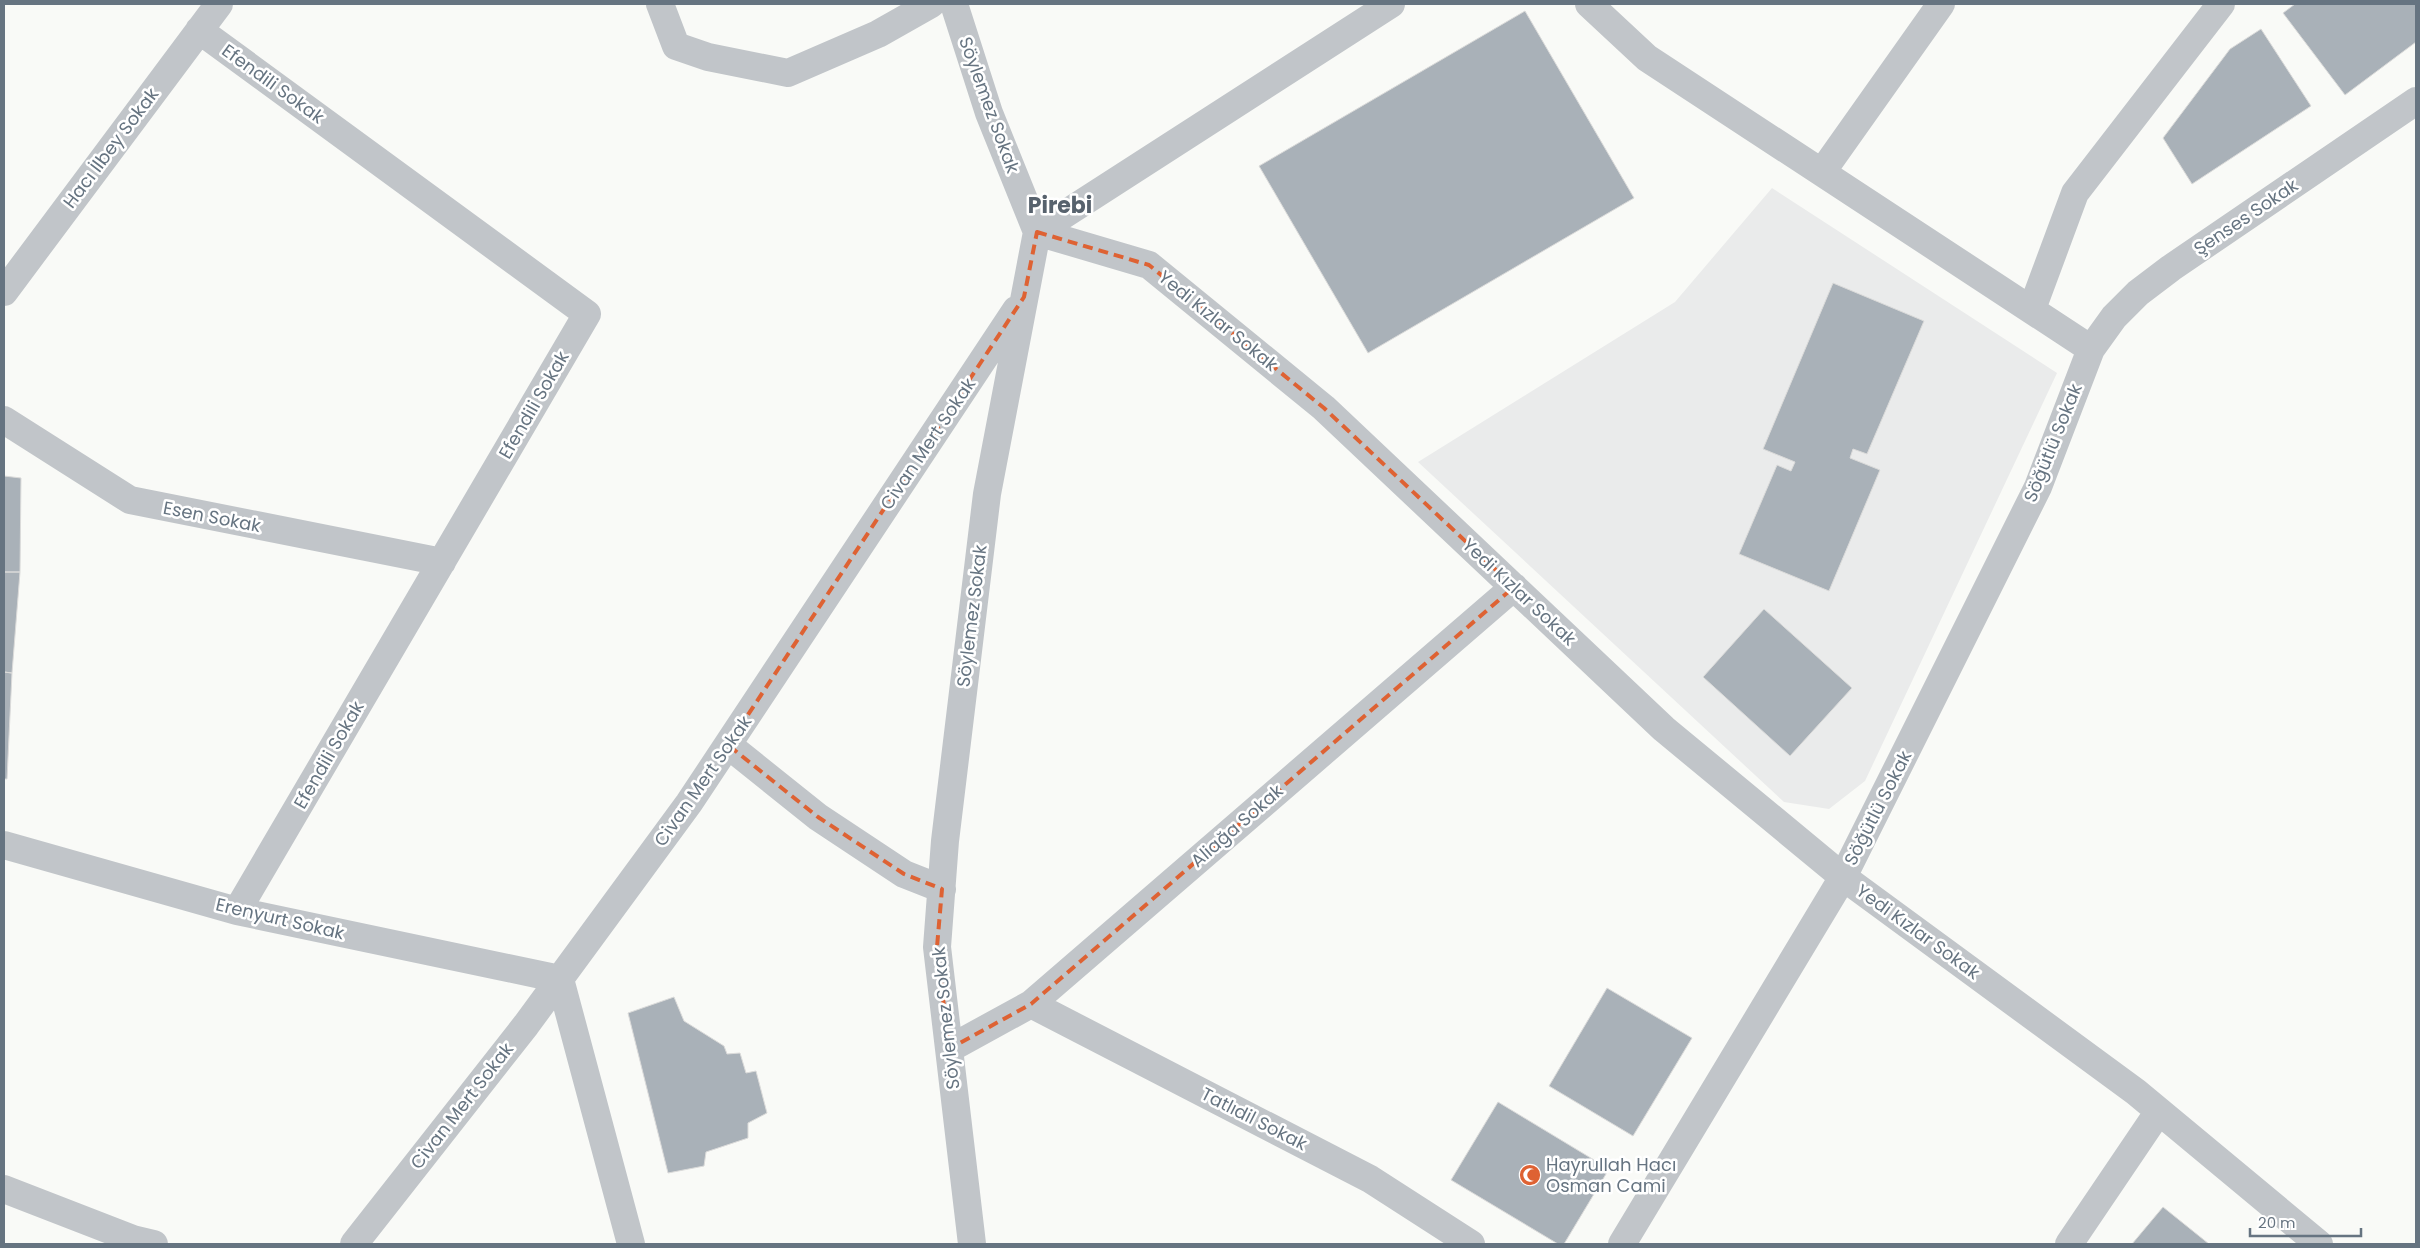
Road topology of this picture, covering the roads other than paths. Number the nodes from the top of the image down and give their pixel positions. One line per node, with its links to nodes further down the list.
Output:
1 (219, 4): 9 (street, Hacı İlbey Sokak)
2 (660, 4): 3 (street)
3 (931, 4)
4 (954, 4): 12 (street, Söylemez Sokak)
5 (1392, 4): 12 (street)
6 (1589, 4): 11 (street)
7 (1941, 4): 11 (street)
8 (2222, 4): 15 (street)
9 (199, 30): 13 (street, Hacı İlbey Sokak); 18 (street, Efendili Sokak)
10 (2416, 101): 16 (street, Şenses Sokak)
11 (1822, 172): 15 (street)
12 (1037, 232): 14 (street, Söylemez Sokak); 19 (street, Yedi Kızlar Sokak)
13 (4, 292)
14 (1024, 297): 20 (street, Civan Mert Sokak); 23 (street, Söylemez Sokak)
15 (2032, 309): 16 (street)
16 (2091, 349): 22 (street, Söğütlü Sokak)
17 (4, 420): 18 (street, Esen Sokak)
18 (442, 562): 24 (street, Efendili Sokak)
19 (1514, 587): 22 (street, Yedi Kızlar Sokak); 26 (street, Aliağa Sokak)
20 (728, 745): 23 (street); 25 (street, Civan Mert Sokak)
21 (4, 845): 24 (street, Erenyurt Sokak)
22 (1843, 877): 28 (street, Yedi Kızlar Sokak); 35 (street, Söğütlü Sokak)
23 (942, 889): 27 (street, Söylemez Sokak)
24 (237, 911): 25 (street, Erenyurt Sokak)
25 (560, 979): 31 (street, Civan Mert Sokak); 32 (street)
26 (1031, 1004): 27 (street, Aliağa Sokak); 34 (street, Tatlıdil Sokak)
27 (949, 1049): 33 (street, Söylemez Sokak)
28 (2159, 1111): 36 (street); 37 (street, Yedi Kızlar Sokak)
29 (4, 1189): 30 (street)
30 (154, 1244)
31 (354, 1244)
32 (631, 1244)
33 (972, 1244)
34 (1471, 1244)
35 (1622, 1244)
36 (2069, 1244)
37 (2319, 1244)

